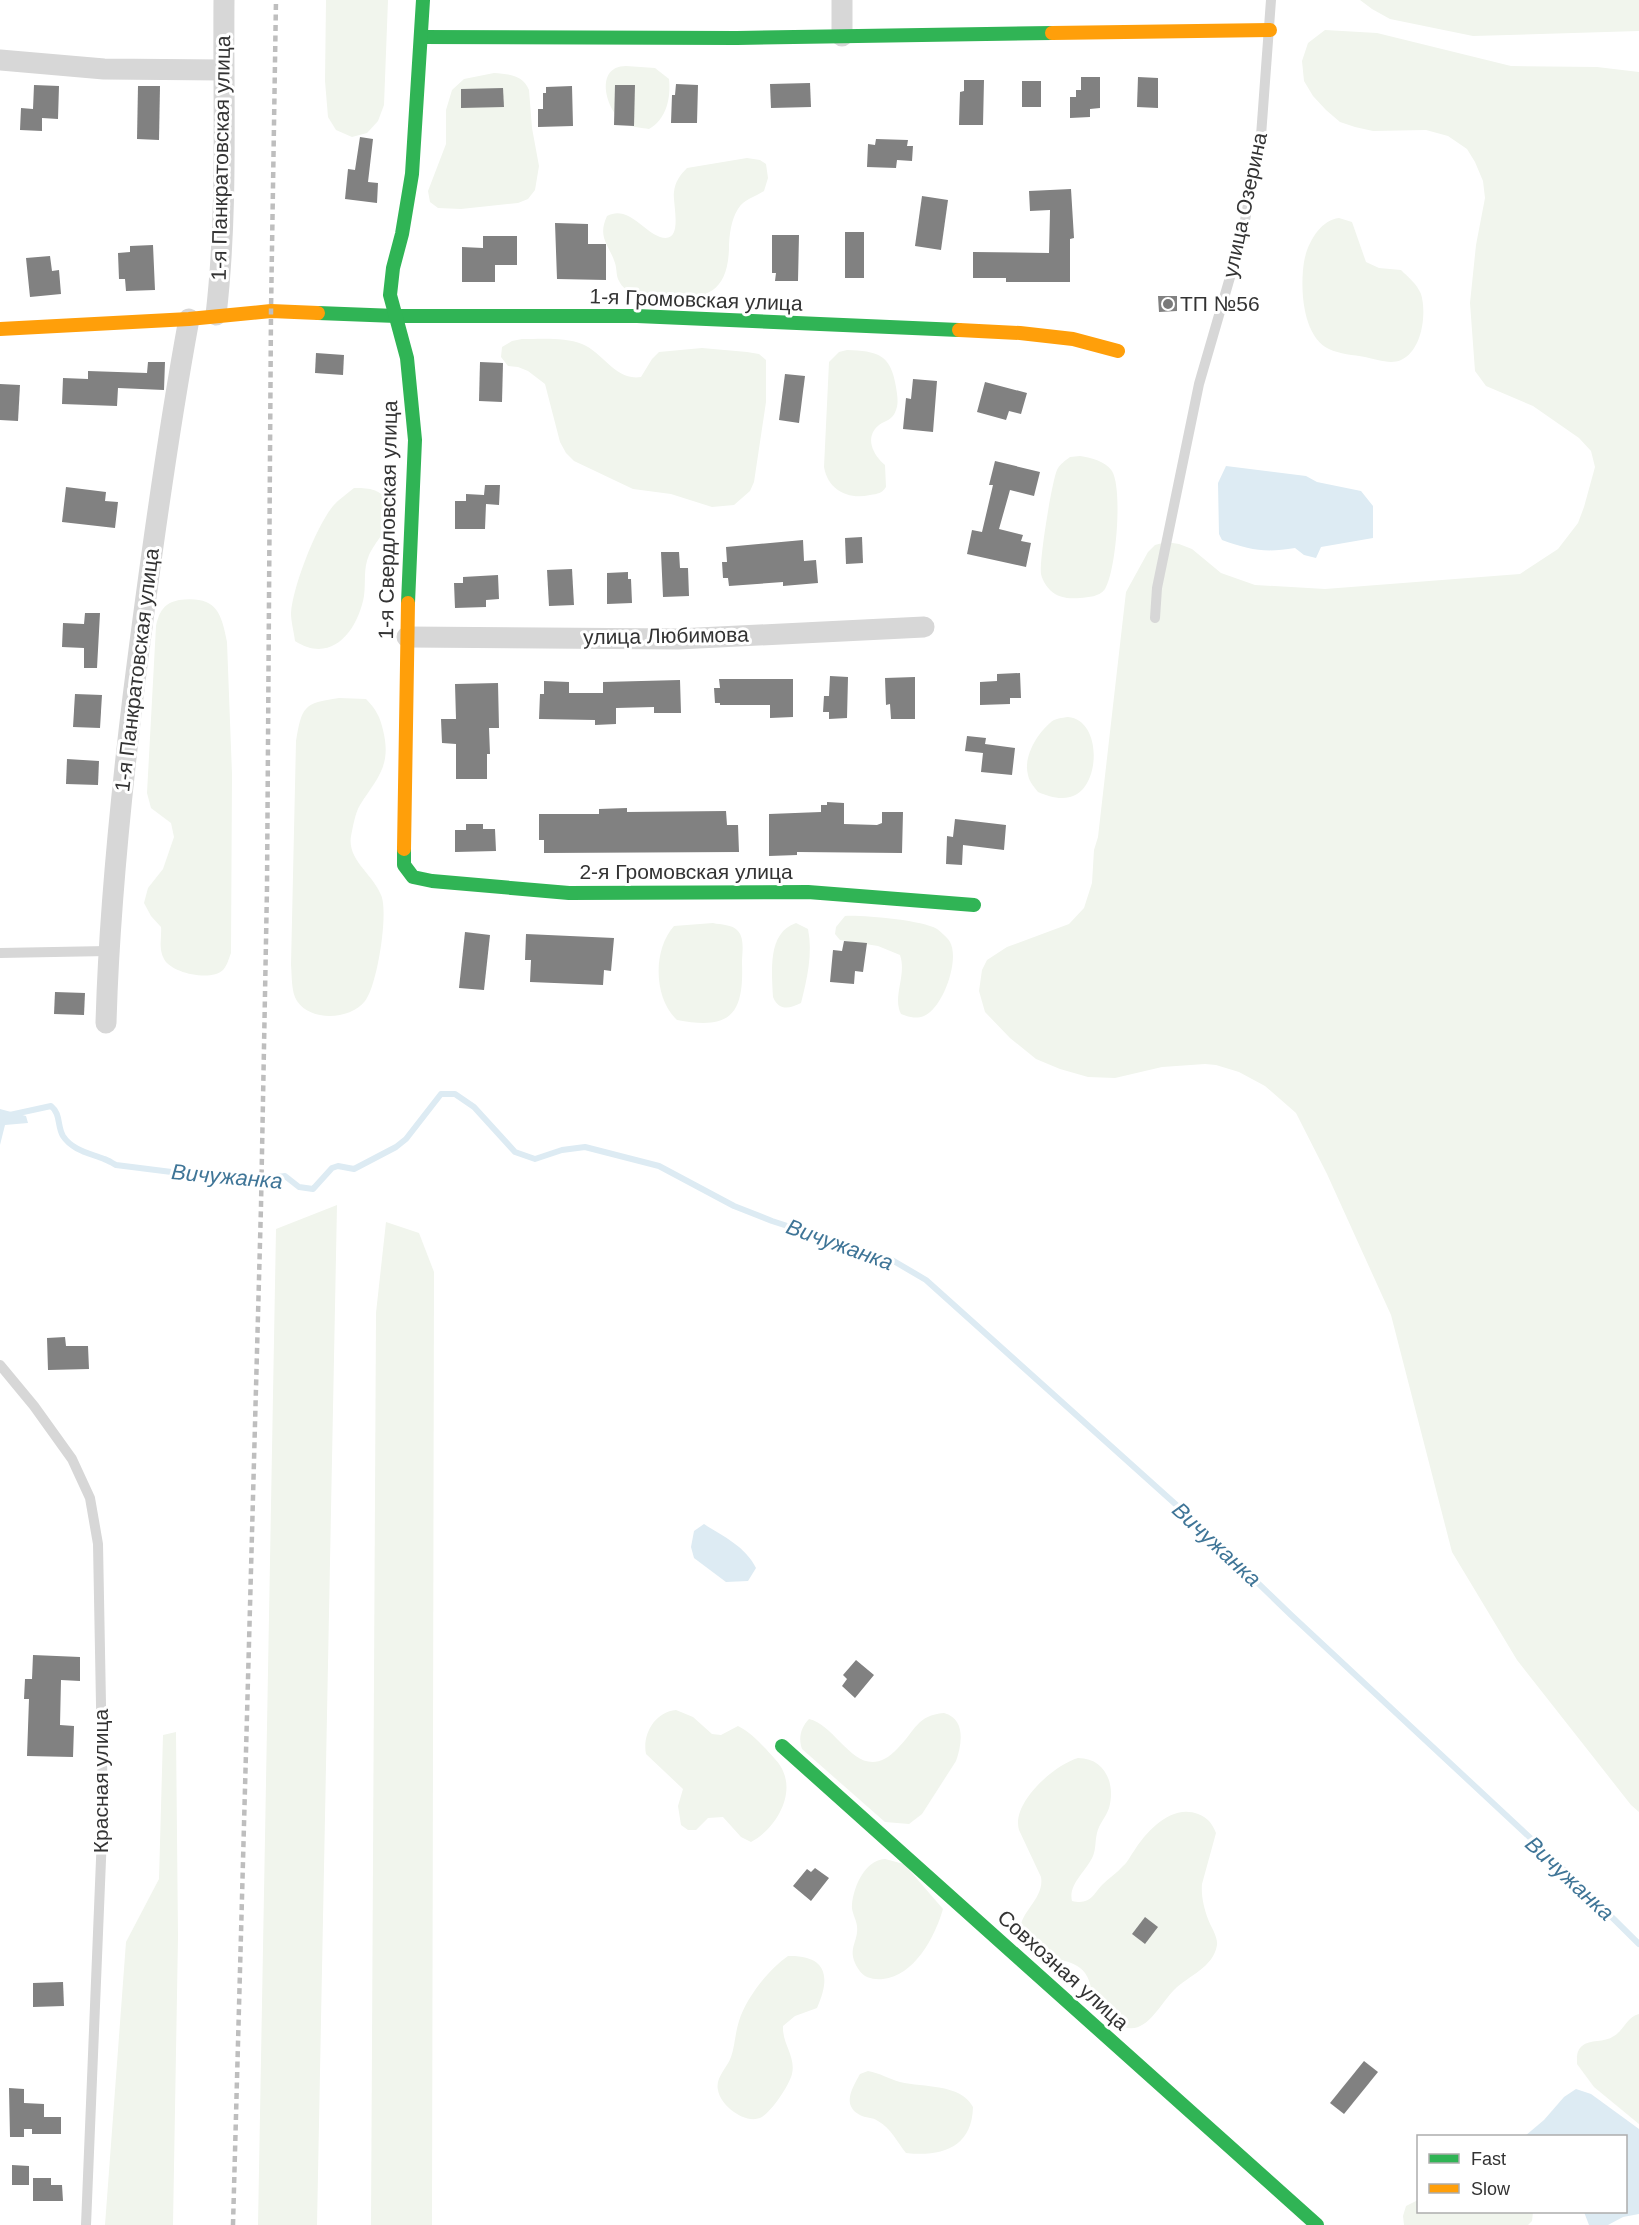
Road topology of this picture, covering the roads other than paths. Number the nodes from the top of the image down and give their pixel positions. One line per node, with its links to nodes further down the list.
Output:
1 (224, 0): 9 (street, 1-я Панкратовская улица)
2 (423, 0): 7 (street, 1-я Свердловская улица)
3 (842, 0): 6 (street)
4 (1271, 0): 5 (lane, улица Озерина)
5 (1270, 30): 6 (street); 15 (lane, улица Озерина)
6 (842, 36): 7 (street)
7 (422, 37): 11 (street, 1-я Свердловская улица)
8 (0, 60): 9 (street)
9 (224, 70): 10 (street, 1-я Панкратовская улица)
10 (216, 315): 11 (street, 1-я Громовская улица); 12 (street, 1-я Громовская улица)
11 (396, 316): 14 (street, 1-я Громовская улица); 17 (street, 1-я Свердловская улица)
12 (189, 319): 13 (street, 1-я Громовская улица); 20 (street, 1-я Панкратовская улица)
13 (0, 329)
14 (1118, 351)
15 (1155, 618)
16 (924, 627): 17 (street, улица Любимова)
17 (407, 637): 18 (street, 1-я Свердловская улица)
18 (404, 865): 19 (street, 2-я Громовская улица)
19 (974, 905)
20 (108, 951): 21 (lane); 22 (street, 1-я Панкратовская улица)
21 (0, 953)
22 (106, 1023)
23 (0, 1365): 25 (lane, Красная улица)
24 (782, 1746): 26 (street, Совхозная улица)
25 (86, 2225)
26 (1317, 2225)

